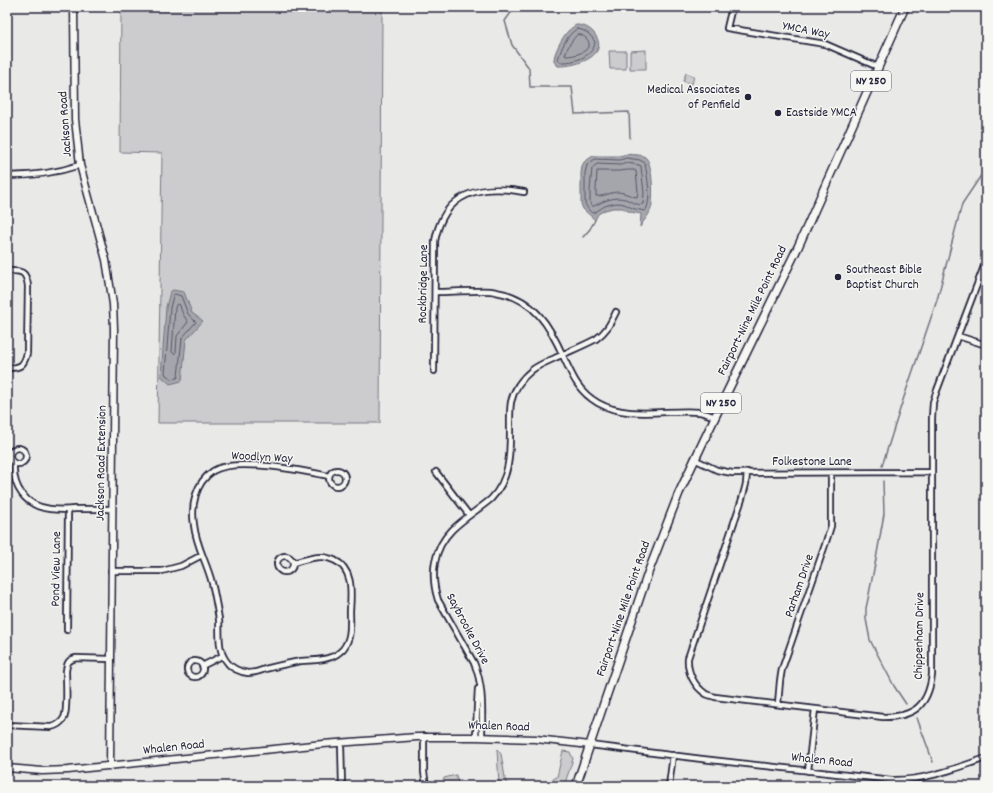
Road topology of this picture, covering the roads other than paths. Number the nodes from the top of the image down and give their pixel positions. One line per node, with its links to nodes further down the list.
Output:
1 (74, 7): 5 (street, Jackson Road)
2 (732, 7): 4 (street, YMCA Way)
3 (904, 7): 4 (main road, Fairport-Nine Mile Point Road / NY 250)
4 (878, 67): 17 (main road, Fairport-Nine Mile Point Road / NY 250)
5 (80, 165): 6 (street, Jackson Road); 25 (street, Jackson Road Extension)
6 (7, 176)
7 (524, 192): 10 (street, Rockbridge Lane)
8 (986, 261): 12 (street, Chippenham Drive)
9 (7, 271): 15 (street)
10 (436, 292): 14 (street); 16 (street, Rockbridge Lane)
11 (616, 312): 14 (street, Saybrooke Drive)
12 (958, 336): 13 (street); 22 (street, Chippenham Drive)
13 (986, 345)
14 (563, 355): 17 (street); 27 (street, Saybrooke Drive)
15 (7, 368)
16 (434, 371)
17 (715, 417): 18 (main road, Fairport-Nine Mile Point Road / NY 250)
18 (694, 459): 21 (street, Folkestone Lane); 41 (main road, Fairport-Nine Mile Point Road / NY 250)
19 (14, 463): 26 (street)
20 (436, 472): 27 (street)
21 (747, 472): 23 (street, Folkestone Lane); 35 (street, Chippenham Drive)
22 (931, 472): 23 (street, Folkestone Lane); 36 (street, Chippenham Drive)
23 (831, 473): 35 (street, Parham Drive)
24 (329, 476): 28 (street, Woodlyn Way)
25 (112, 509): 26 (street); 30 (street, Jackson Road Extension)
26 (68, 510): 31 (street, Pond View Lane)
27 (469, 515): 39 (street, Saybrooke Drive)
28 (202, 555): 30 (street); 32 (street, Woodlyn Way)
29 (293, 563): 32 (street)
30 (111, 571): 33 (street, Jackson Road Extension)
31 (67, 630)
32 (222, 656): 34 (street)
33 (110, 659): 37 (street); 44 (street, Jackson Road Extension)
34 (202, 666)
35 (778, 704): 36 (street, Chippenham Drive)
36 (815, 709): 46 (street)
37 (7, 725)
38 (424, 736): 39 (street, Whalen Road); 40 (street, Whalen Road); 49 (street)
39 (479, 737): 41 (street, Whalen Road)
40 (341, 743): 44 (street, Whalen Road); 48 (street)
41 (590, 745): 42 (street, Whalen Road); 50 (main road, Fairport-Nine Mile Point Road / NY 250)
42 (673, 755): 46 (street, Whalen Road); 51 (street)
43 (986, 758): 47 (street, Whalen Road)
44 (110, 766): 45 (street, Whalen Road)
45 (7, 768)
46 (808, 771): 47 (street, Whalen Road)
47 (898, 783)
48 (342, 786)
49 (426, 786)
50 (576, 786)
51 (669, 786)

